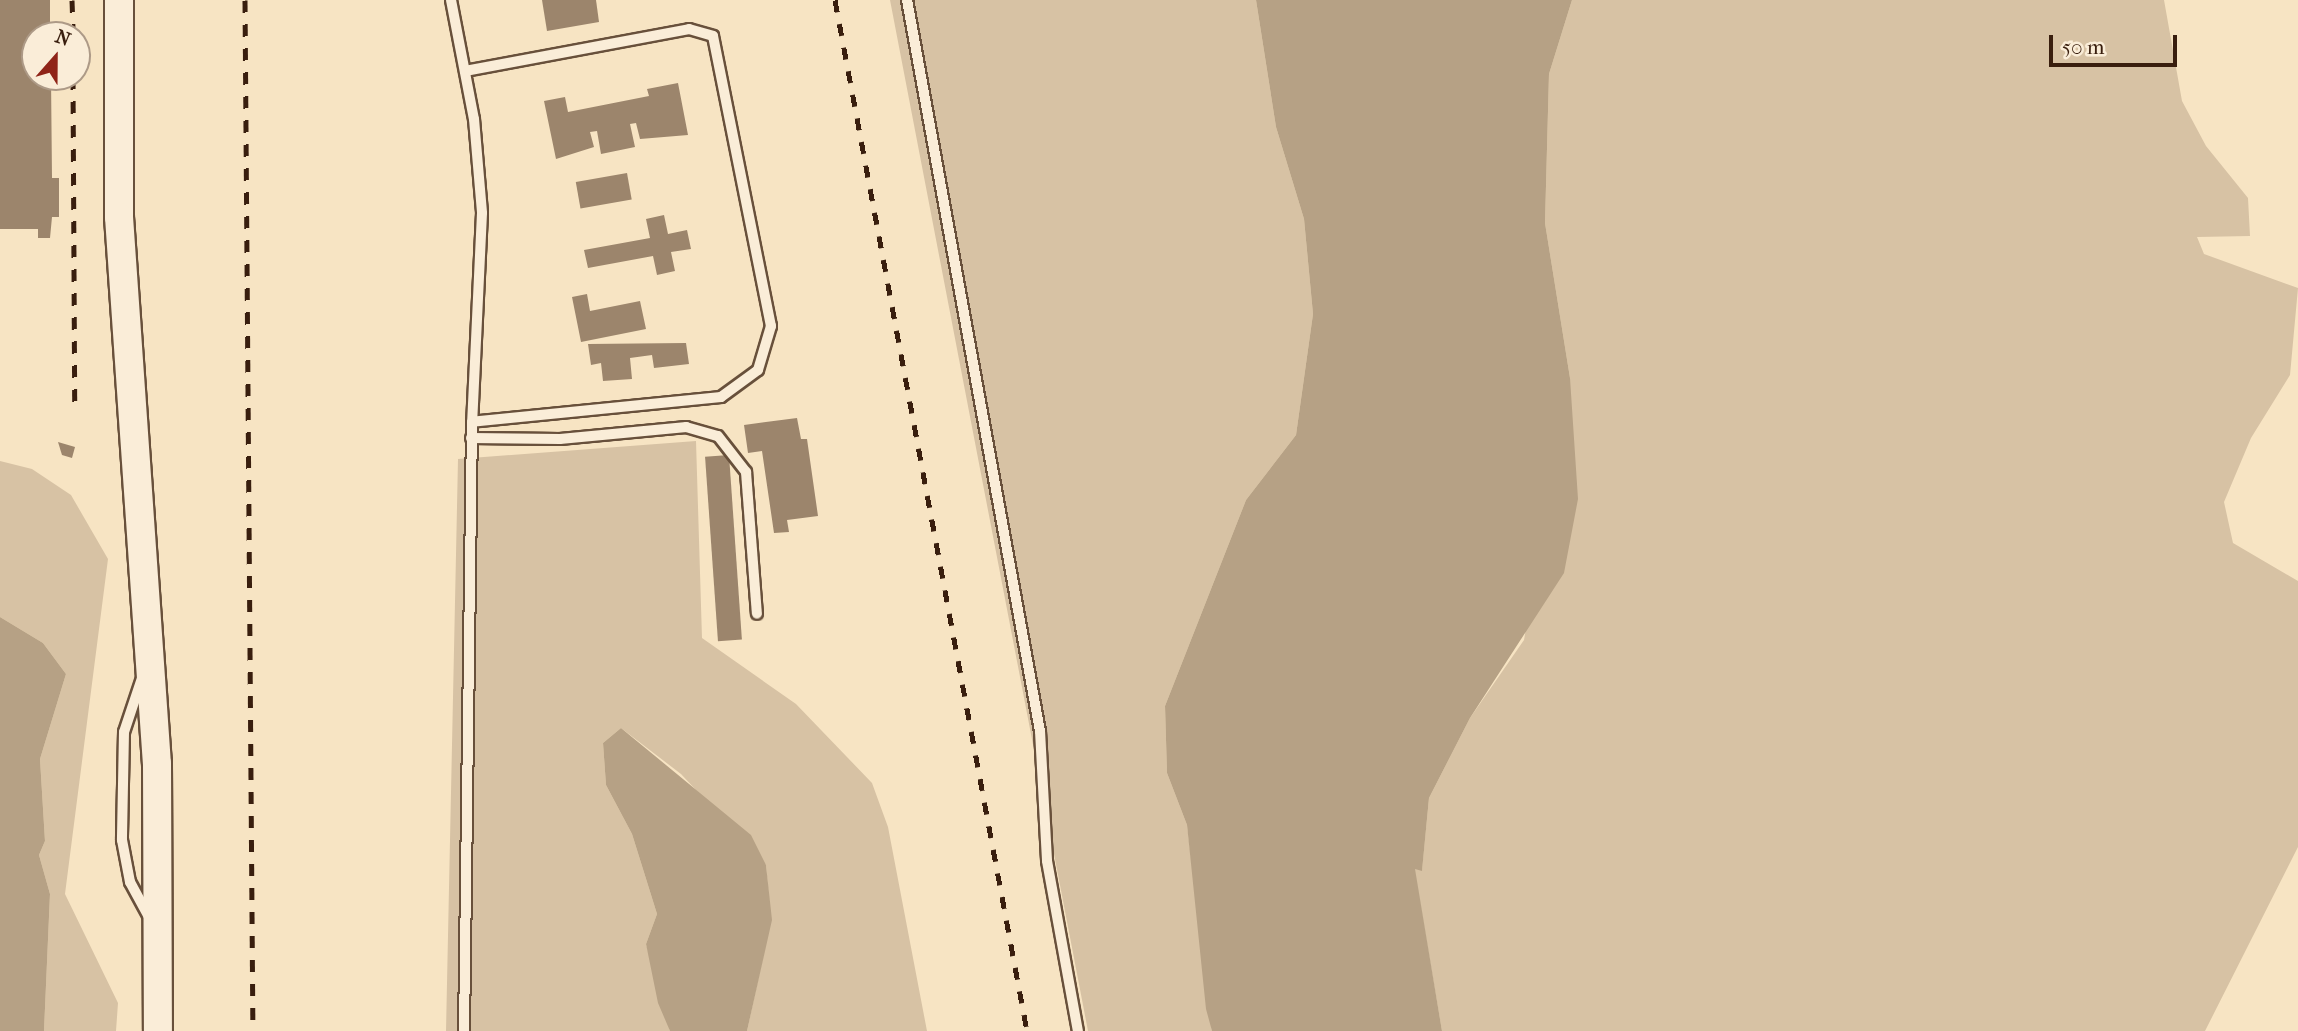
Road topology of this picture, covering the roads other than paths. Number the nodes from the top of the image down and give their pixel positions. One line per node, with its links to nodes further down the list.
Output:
1 (119, 0): 8 (street)
2 (452, 0): 4 (lane)
3 (907, 0): 10 (lane)
4 (466, 71): 5 (lane); 5 (lane)
5 (472, 422): 6 (lane)
6 (471, 438): 7 (lane); 9 (lane)
7 (757, 614)
8 (158, 1031)
9 (464, 1031)
10 (1078, 1031)

